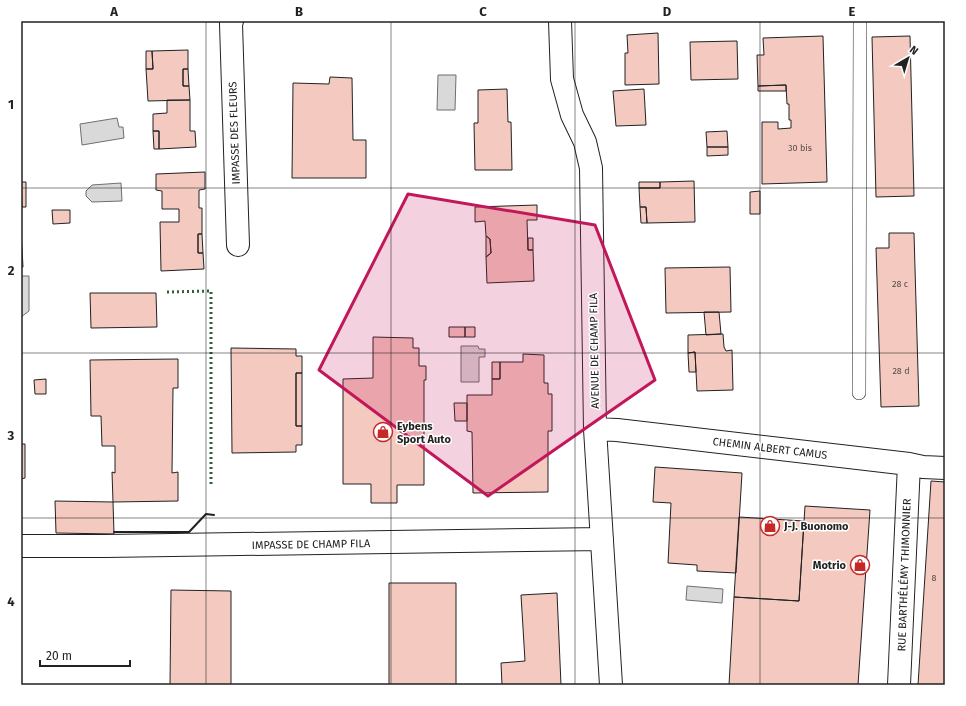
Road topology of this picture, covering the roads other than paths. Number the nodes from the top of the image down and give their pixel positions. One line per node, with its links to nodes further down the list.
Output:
1 (232, 21): 4 (street, IMPASSE DES FLEURS)
2 (560, 21): 6 (street, AVENUE DE CHAMP FILA)
3 (860, 21): 5 (lane)
4 (238, 246)
5 (858, 393)
6 (595, 429): 7 (street, CHEMIN ALBERT CAMUS); 9 (street, AVENUE DE CHAMP FILA)
7 (909, 464): 8 (street, CHEMIN ALBERT CAMUS); 12 (street, RUE BARTHÉLÉMY THIMONNIER)
8 (945, 468)
9 (602, 539): 10 (street, IMPASSE DE CHAMP FILA); 11 (street, AVENUE DE CHAMP FILA)
10 (21, 546)
11 (611, 685)
12 (899, 685)

